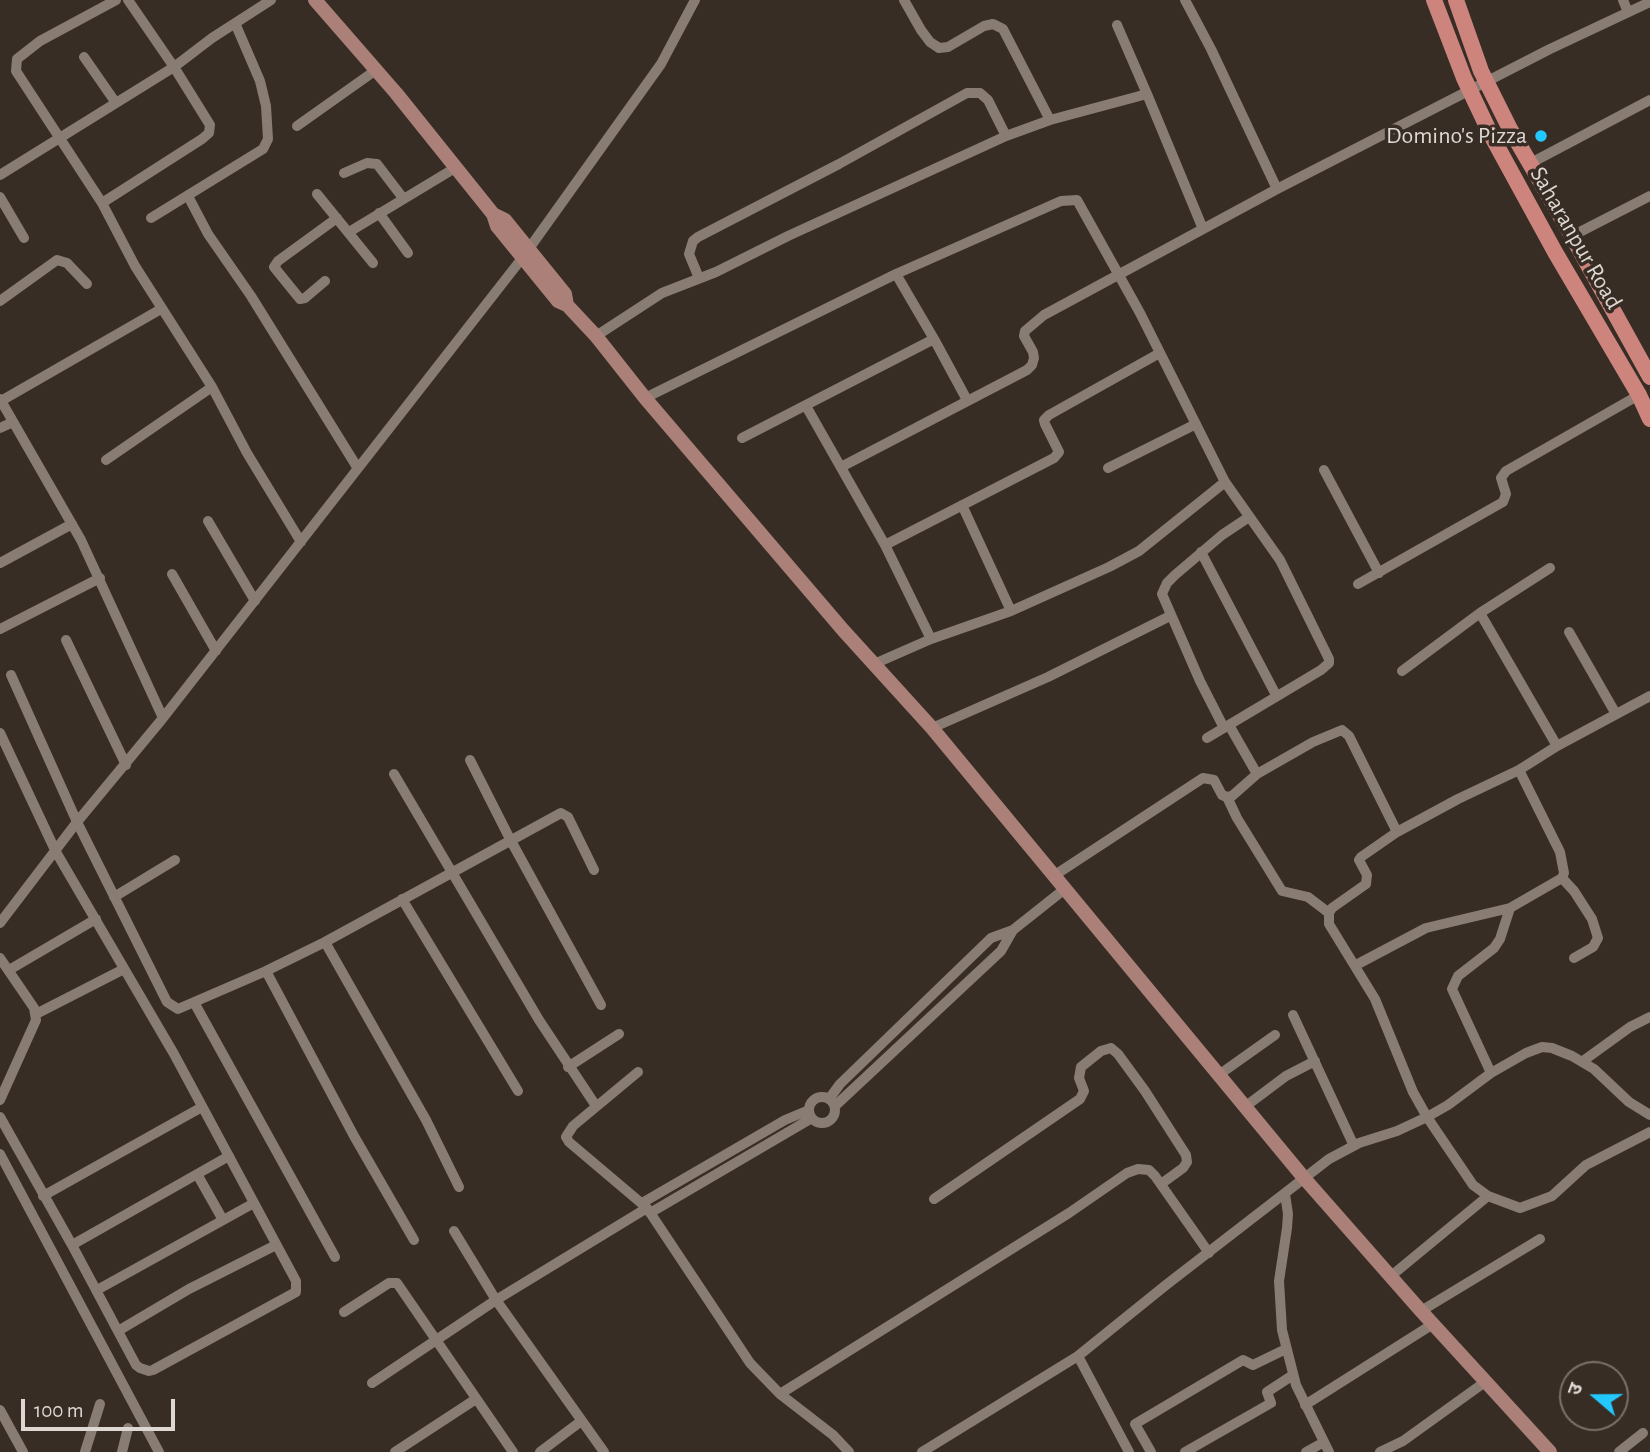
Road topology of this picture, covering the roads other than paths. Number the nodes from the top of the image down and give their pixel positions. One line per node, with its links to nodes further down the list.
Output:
1 (116, 0): 26 (street)
2 (128, 0): 16 (street)
3 (271, 0): 13 (street)
4 (315, 0): 17 (street)
5 (695, 0): 46 (street)
6 (904, 0): 23 (street)
7 (1185, 0): 31 (street)
8 (1434, 0): 19 (main road, Saharanpur Road)
9 (1456, 0): 18 (main road, Saharanpur Road)
10 (1623, 0): 12 (street)
11 (1650, 2): 12 (street)
12 (1628, 12): 18 (street)
13 (235, 23): 16 (street); 33 (street)
14 (1116, 25): 20 (street)
15 (84, 57): 22 (street)
16 (174, 67): 22 (street); 37 (street)
17 (376, 70): 24 (street); 28 (street)
18 (1487, 82): 19 (street); 27 (main road, Saharanpur Road)
19 (1470, 90): 31 (street); 59 (main road, Saharanpur Road)
20 (1147, 94): 23 (street); 41 (street)
21 (1650, 100): 27 (street)
22 (116, 103): 26 (street)
23 (1050, 120): 25 (street)
24 (297, 125)
25 (1006, 136): 50 (street); 50 (street)
26 (58, 138): 30 (street); 37 (street)
27 (1529, 164): 43 (main road, Saharanpur Road)
28 (455, 168): 36 (street); 46 (street)
29 (344, 173): 36 (street)
30 (0, 175)
31 (1277, 189): 41 (street)
32 (317, 194): 40 (street)
33 (188, 196): 39 (street); 72 (street)
34 (1650, 196): 43 (street)
35 (0, 197): 44 (street)
36 (403, 198): 38 (street)
37 (102, 203): 54 (street)
38 (379, 213): 42 (street); 45 (street)
39 (151, 218)
40 (337, 218): 42 (street); 51 (street)
41 (1203, 229): 49 (street)
42 (349, 232): 47 (street)
43 (1572, 236): 58 (main road, Saharanpur Road)
44 (24, 238)
45 (408, 253)
46 (526, 253): 55 (street); 72 (street)
47 (373, 263)
48 (896, 274): 49 (street); 56 (street); 62 (street)
49 (1118, 275): 57 (street); 64 (street)
50 (699, 278): 55 (street)
51 (325, 281)
52 (87, 284): 53 (street)
53 (0, 301)
54 (161, 309): 60 (street); 63 (street)
55 (596, 336): 62 (street)
56 (934, 339): 64 (street); 65 (street)
57 (1158, 354): 68 (street); 77 (street)
58 (1648, 367): 59 (street)
59 (1625, 372): 61 (main road, Saharanpur Road)
60 (212, 387): 71 (street); 81 (street)
61 (1639, 395): 66 (main road, Saharanpur Road); 86 (street)
62 (645, 398): 99 (street)
63 (1, 400): 67 (street)
64 (967, 400): 73 (street)
65 (806, 406): 70 (street); 73 (street)
66 (1650, 419)
67 (13, 422): 69 (street); 80 (street)
68 (1196, 424): 74 (street); 76 (street)
69 (0, 428)
70 (742, 438)
71 (106, 460)
72 (357, 467): 81 (street)
73 (841, 467): 82 (street)
74 (1108, 468)
75 (1324, 470): 86 (street)
76 (1225, 482): 78 (street); 91 (street)
77 (962, 505): 82 (street); 91 (street)
78 (1249, 517): 83 (street); 102 (street)
79 (208, 521): 90 (street)
80 (72, 524): 84 (street); 88 (street)
81 (301, 542): 90 (street)
82 (885, 545): 96 (street)
83 (1201, 552): 93 (street); 102 (street)
84 (0, 562)
85 (1550, 568): 92 (street)
86 (1379, 573): 89 (street)
87 (172, 574): 98 (street)
88 (100, 578): 94 (street); 105 (street)
89 (1358, 584)
90 (255, 601): 98 (street)
91 (1011, 611): 96 (street)
92 (1480, 613): 100 (street); 110 (street)
93 (1170, 616): 106 (street); 107 (street)
94 (0, 629)
95 (1569, 632): 104 (street)
96 (931, 639): 99 (street)
97 (66, 640): 112 (street)
98 (216, 652): 105 (street)
99 (874, 663): 107 (street)
100 (1402, 671)
101 (11, 676): 117 (street)
102 (1276, 695): 106 (street)
103 (1650, 696): 104 (street)
104 (1616, 714): 110 (street)
105 (163, 718): 112 (street)
106 (1226, 727): 109 (street); 115 (street)
107 (932, 728): 124 (street)
108 (0, 733): 120 (street)
109 (1207, 738)
110 (1557, 746): 113 (street)
111 (470, 760): 119 (street)
112 (126, 765): 117 (street)
113 (1519, 770): 118 (street); 125 (street)
114 (394, 774): 123 (street)
115 (1258, 774): 116 (street); 118 (street)
116 (1227, 797): 124 (street); 130 (street)
117 (76, 822): 120 (street); 127 (street)
118 (1397, 832): 130 (street)
119 (510, 839): 122 (street); 123 (street); 142 (street)
120 (56, 852): 131 (street); 132 (street)
121 (175, 860): 127 (street)
122 (594, 870)
123 (454, 873): 128 (street); 150 (street)
124 (1055, 875): 126 (street)
125 (1562, 878): 129 (street); 136 (street)
126 (1066, 888): 133 (street); 153 (street)
127 (114, 897): 141 (street)
128 (402, 899): 134 (street); 154 (street)
129 (1510, 908): 137 (street); 152 (street)
130 (1329, 912): 137 (street)
131 (96, 919): 138 (street); 139 (street)
132 (0, 923)
133 (1013, 930): 156 (street); 156 (street)
134 (325, 942): 140 (street); 171 (street)
135 (0, 958): 139 (street)
136 (1574, 958)
137 (1356, 965): 163 (street)
138 (124, 969): 143 (street); 159 (street)
139 (9, 970): 143 (street)
140 (266, 971): 141 (street); 181 (street)
141 (195, 1004): 185 (street)
142 (601, 1005)
143 (36, 1014): 155 (street)
144 (1293, 1015): 148 (street)
145 (1650, 1017): 149 (street)
146 (619, 1034): 150 (street)
147 (1275, 1035): 153 (street)
148 (1315, 1061): 158 (street); 165 (street)
149 (1583, 1061): 152 (street); 161 (street)
150 (568, 1067): 157 (street)
151 (638, 1072): 157 (street)
152 (1491, 1073): 163 (street)
153 (1220, 1074): 158 (street)
154 (517, 1091)
155 (0, 1100)
156 (832, 1103): 160 (street); 160 (street)
157 (596, 1106): 177 (street)
158 (1245, 1106): 169 (street)
159 (202, 1107): 167 (street); 173 (street)
160 (811, 1114): 177 (street)
161 (1650, 1115)
162 (0, 1117): 173 (street)
163 (1427, 1117): 165 (street); 174 (street)
164 (1650, 1132): 174 (street)
165 (1354, 1146): 169 (street)
166 (0, 1154): 211 (street)
167 (229, 1156): 168 (street); 176 (street)
168 (197, 1174): 178 (street); 182 (street)
169 (1304, 1178): 172 (street); 186 (street)
170 (1161, 1184): 175 (street); 184 (street); 199 (street)
171 (459, 1187)
172 (1285, 1194): 184 (street); 194 (street)
173 (43, 1196): 182 (street)
174 (1488, 1196): 186 (street)
175 (934, 1199)
176 (254, 1203): 178 (street); 183 (street)
177 (646, 1208): 188 (street); 199 (street)
178 (223, 1220): 187 (street)
179 (454, 1231): 188 (street)
180 (1540, 1239): 189 (street)
181 (414, 1240)
182 (72, 1245): 187 (street)
183 (276, 1245): 192 (street); 192 (street)
184 (1209, 1253): 195 (street)
185 (335, 1257)
186 (1391, 1276): 189 (street)
187 (97, 1290): 192 (street)
188 (496, 1300): 193 (street); 204 (street)
189 (1421, 1311): 191 (street)
190 (344, 1312): 193 (street)
191 (1433, 1324): 197 (street); 202 (street)
192 (118, 1331)
193 (435, 1341): 198 (street); 200 (street)
194 (1286, 1349): 196 (street); 219 (street)
195 (1078, 1356): 217 (street); 218 (street)
196 (1293, 1375): 202 (street); 220 (street)
197 (1485, 1382): 222 (street); 223 (street)
198 (372, 1383)
199 (780, 1394): 216 (street)
200 (476, 1399): 212 (street); 213 (street)
201 (100, 1404): 209 (street)
202 (1305, 1405): 207 (street)
203 (0, 1410): 208 (street)
204 (580, 1422): 214 (street); 215 (street)
205 (128, 1428): 210 (street)
206 (1643, 1433): 224 (street)
207 (1326, 1447): 221 (street)
208 (23, 1452)
209 (85, 1452)
210 (122, 1452)
211 (159, 1452)
212 (395, 1452)
213 (513, 1452)
214 (540, 1452)
215 (604, 1452)
216 (849, 1452)
217 (922, 1452)
218 (1129, 1452)
219 (1151, 1452)
220 (1185, 1452)
221 (1306, 1452)
222 (1380, 1452)
223 (1550, 1452)
224 (1619, 1452)

